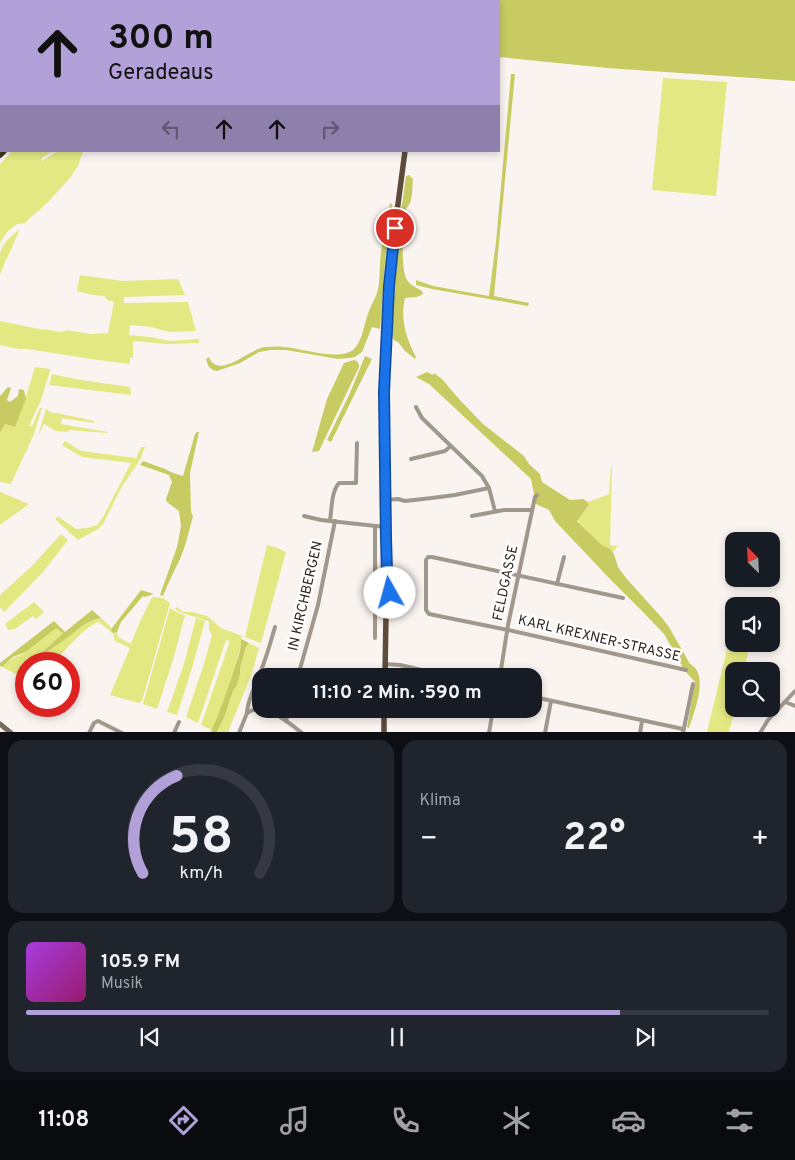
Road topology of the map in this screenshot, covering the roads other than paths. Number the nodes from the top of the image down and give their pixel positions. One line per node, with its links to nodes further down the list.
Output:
1 (405, 152): 8 (main road)
2 (416, 407): 4 (street)
3 (357, 443): 13 (street)
4 (451, 446): 5 (street); 6 (street)
5 (411, 459)
6 (489, 488): 8 (street); 10 (street)
7 (536, 495): 9 (street, FELDGASSE)
8 (385, 500): 16 (main road)
9 (532, 510): 10 (street); 18 (street, FELDGASSE)
10 (494, 511): 12 (street)
11 (304, 516): 13 (street)
12 (472, 516)
13 (330, 520): 14 (street)
14 (335, 521): 15 (street); 25 (street, IN KIRCHBERGEN)
15 (375, 526): 16 (street); 23 (street)
16 (385, 527): 24 (main road)
17 (564, 557): 19 (street)
18 (519, 575): 19 (street); 22 (street, FELDGASSE); 22 (street, KARL KREXNER-STRASSE)
19 (558, 584): 20 (street)
20 (623, 598)
21 (275, 627): 36 (street)
22 (508, 630): 28 (street, FELDGASSE); 29 (street, KARL KREXNER-STRASSE)
23 (375, 638)
24 (385, 664): 26 (main road); 27 (street)
25 (300, 668)
26 (385, 668)
27 (413, 668)
28 (501, 668)
29 (686, 670)
30 (693, 684): 44 (street)
31 (795, 691): 34 (street)
32 (542, 699): 33 (street)
33 (551, 701): 41 (street); 53 (street)
34 (785, 702): 35 (street); 55 (street)
35 (795, 706)
36 (247, 713): 40 (street); 49 (street)
37 (287, 718): 40 (street)
38 (384, 718): 51 (main road)
39 (491, 718): 52 (street)
40 (286, 721): 50 (street)
41 (642, 721): 44 (street); 54 (street)
42 (179, 722): 48 (street)
43 (0, 724): 45 (main road)
44 (683, 731)
45 (12, 732)
46 (89, 732): 47 (street)
47 (122, 732)
48 (174, 732)
49 (239, 732)
50 (302, 732)
51 (384, 732)
52 (489, 732)
53 (545, 732)
54 (640, 732)
55 (760, 732)

